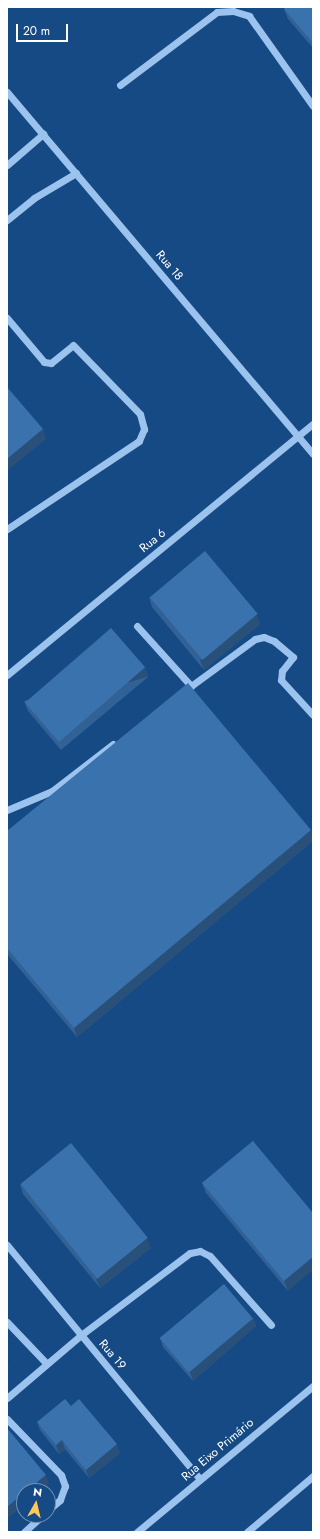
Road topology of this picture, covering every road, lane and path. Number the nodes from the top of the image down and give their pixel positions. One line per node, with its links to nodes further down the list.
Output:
1 (120, 85): 3 (street)
2 (7, 92): 4 (street, Rua 18)
3 (313, 106)
4 (43, 134): 5 (street); 6 (street, Rua 18)
5 (7, 166)
6 (76, 173): 7 (street); 10 (street, Rua 18)
7 (7, 220)
8 (7, 318): 12 (street)
9 (313, 424): 10 (street, Rua 6)
10 (298, 436): 11 (street, Rua 18); 14 (street, Rua 6)
11 (313, 454)
12 (7, 528)
13 (138, 626): 15 (street)
14 (7, 675)
15 (191, 686): 16 (street); 17 (street)
16 (185, 691)
17 (313, 716)
18 (121, 738): 19 (street)
19 (7, 810)
20 (7, 1246): 23 (street, Rua 19)
21 (7, 1322): 24 (street)
22 (271, 1325): 23 (street)
23 (81, 1335): 24 (street); 29 (street, Rua 19)
24 (46, 1363): 26 (street)
25 (313, 1386): 29 (street, Rua Eixo Primário)
26 (7, 1398)
27 (7, 1419): 30 (street)
28 (313, 1476): 34 (street)
29 (200, 1479): 33 (street, Rua Eixo Primário)
30 (56, 1503)
31 (34, 1523): 32 (street)
32 (24, 1532)
33 (137, 1532)
34 (247, 1532)

